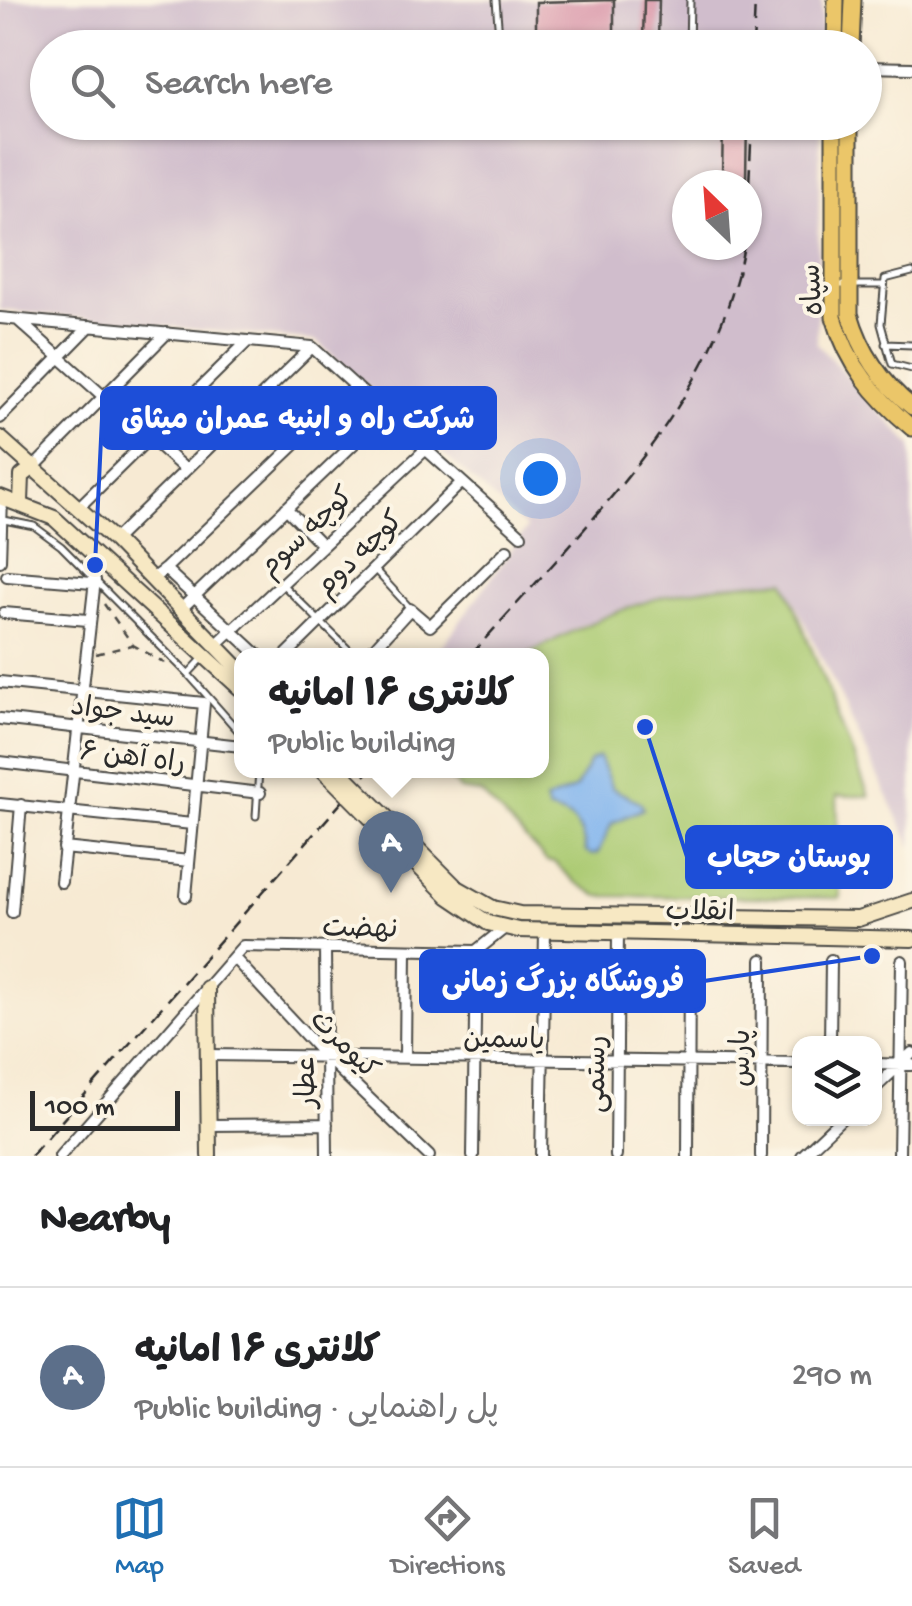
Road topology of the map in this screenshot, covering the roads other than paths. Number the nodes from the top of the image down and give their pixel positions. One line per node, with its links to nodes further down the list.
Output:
1 (496, 0): 5 (lane)
2 (690, 0): 6 (lane)
3 (836, 0): 7 (main road)
4 (852, 0): 8 (main road)
5 (498, 30)
6 (690, 30)
7 (836, 30)
8 (852, 30)
9 (882, 68): 10 (street)
10 (912, 68)
11 (835, 140): 14 (main road, سپاه)
12 (849, 140): 14 (main road, سپاه)
13 (912, 272): 15 (lane)
14 (840, 285): 15 (lane); 29 (main road, سپاه); 32 (main road, سپاه)
15 (882, 285): 22 (lane)
16 (0, 318): 17 (street)
17 (15, 319): 18 (street); 19 (street); 25 (street)
18 (90, 326): 20 (street); 25 (street)
19 (0, 331)
20 (167, 333): 21 (street); 28 (street)
21 (248, 341): 24 (street); 33 (street)
22 (885, 344): 23 (lane); 26 (lane)
23 (912, 345)
24 (312, 347): 27 (street); 37 (street)
25 (59, 356): 28 (street); 31 (street)
26 (912, 369)
27 (356, 386): 30 (street); 50 (street)
28 (104, 396): 33 (street); 36 (street)
29 (912, 407)
30 (386, 413): 35 (street); 42 (street)
31 (0, 418)
32 (912, 428)
33 (149, 436): 37 (street); 41 (street)
34 (0, 438): 36 (main road)
35 (426, 449): 38 (street); 46 (street, کوچه سوم)
36 (35, 466): 40 (main road); 41 (main road)
37 (186, 470): 45 (street)
38 (462, 482): 44 (street); 49 (street, کوچه دوم)
39 (1, 497): 40 (main road); 43 (street)
40 (21, 502): 66 (main road)
41 (79, 507): 45 (main road)
42 (286, 508): 46 (street); 55 (street)
43 (1, 520): 48 (street); 53 (lane)
44 (521, 535)
45 (114, 540): 52 (main road)
46 (322, 546): 54 (street, کوچه سوم)
47 (507, 550): 57 (street)
48 (0, 561)
49 (374, 568): 57 (lane); 60 (street, کوچه دوم)
50 (165, 569): 52 (street); 55 (street)
51 (8, 576): 53 (street)
52 (152, 579): 56 (main road)
53 (93, 582): 59 (street); 68 (lane)
54 (282, 584): 60 (lane); 61 (street, کوچه سوم)
55 (194, 596): 56 (street); 61 (street)
56 (181, 609): 66 (main road)
57 (410, 610): 65 (street)
58 (4, 613): 59 (street)
59 (88, 620): 71 (street)
60 (320, 621): 63 (street, کوچه دوم); 64 (lane)
61 (232, 630): 62 (street); 66 (street, کوچه سوم)
62 (251, 648)
63 (293, 648)
64 (347, 648)
65 (374, 648)
66 (211, 650): 67 (main road); 68 (lane); 69 (main road)
67 (234, 666)
68 (188, 674): 73 (lane)
69 (234, 680)
70 (0, 682): 71 (street)
71 (80, 690): 74 (street); 75 (street)
72 (0, 719): 74 (street, سید جواد)
73 (234, 726)
74 (77, 728): 75 (street, سید جواد); 78 (street)
75 (200, 742): 76 (street, سید جواد); 82 (street)
76 (234, 745)
77 (0, 762): 78 (street, راه آهن ۶)
78 (72, 770): 82 (street, راه آهن ۶); 86 (street)
79 (259, 778): 83 (lane)
80 (331, 778): 95 (main road, bridge)
81 (347, 778): 95 (main road, bridge)
82 (196, 785): 83 (street, راه آهن ۶); 88 (street)
83 (260, 793): 87 (lane)
84 (0, 804): 85 (street)
85 (20, 805): 86 (street); 94 (street)
86 (68, 810): 88 (street); 89 (street)
87 (256, 816)
88 (192, 824): 90 (street)
89 (64, 848): 90 (street); 91 (street)
90 (189, 861): 92 (street)
91 (61, 882)
92 (186, 896)
93 (912, 902): 95 (main road, انقلاب)
94 (12, 912)
95 (490, 915): 96 (main road, انقلاب)
96 (506, 927): 97 (main road, انقلاب); 102 (street)
97 (545, 931): 98 (main road, انقلاب); 115 (street)
98 (618, 932): 99 (main road, انقلاب); 116 (street, رستمی)
99 (912, 939)
100 (325, 948): 101 (street, نهضت); 103 (street, نهضت); 112 (street, عطار)
101 (406, 950): 102 (street, نهضت); 113 (street)
102 (476, 951): 114 (street)
103 (234, 958): 108 (street); 112 (street, کیومرث)
104 (690, 958): 117 (street)
105 (762, 960): 118 (street, پارس)
106 (831, 960): 109 (street)
107 (902, 961): 120 (street)
108 (207, 988): 111 (main road); 127 (street)
109 (830, 1036)
110 (912, 1053): 120 (street)
111 (208, 1055): 112 (street, یاسمین); 123 (main road)
112 (326, 1057): 113 (street, یاسمین); 122 (street, عطار); 130 (street, کیومرث)
113 (404, 1058): 114 (street, یاسمین)
114 (474, 1059): 115 (street, یاسمین); 131 (street)
115 (543, 1060): 116 (street, یاسمین); 132 (street)
116 (616, 1061): 117 (street, یاسمین); 133 (street, رستمی)
117 (689, 1062): 118 (street, یاسمین); 134 (street)
118 (761, 1063): 119 (street, یاسمین); 135 (street, پارس)
119 (792, 1063)
120 (906, 1065): 121 (street); 125 (street)
121 (882, 1083)
122 (327, 1124): 123 (street); 129 (street, عطار)
123 (209, 1125): 128 (main road)
124 (834, 1126): 136 (street)
125 (899, 1132): 126 (street); 137 (street)
126 (912, 1132)
127 (60, 1156)
128 (209, 1156)
129 (327, 1156)
130 (429, 1156)
131 (473, 1156)
132 (540, 1156)
133 (616, 1156)
134 (688, 1156)
135 (760, 1156)
136 (802, 1156)
137 (898, 1156)

